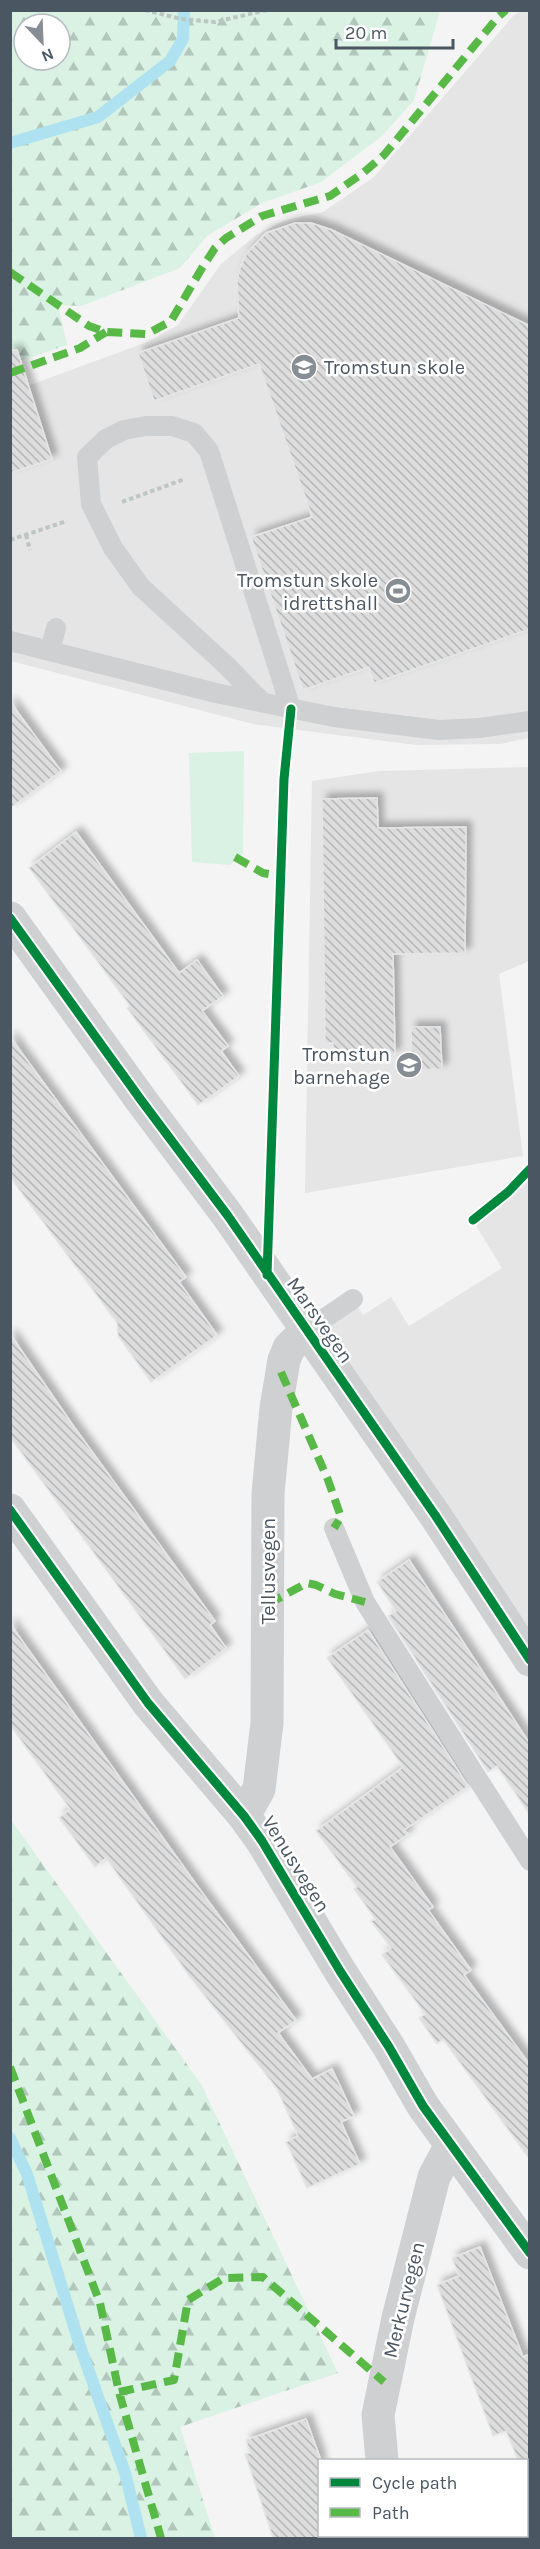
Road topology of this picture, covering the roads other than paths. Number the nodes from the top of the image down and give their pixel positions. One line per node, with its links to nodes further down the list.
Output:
1 (56, 628): 3 (lane)
2 (10, 641): 3 (lane)
3 (50, 650): 4 (lane)
4 (263, 703): 5 (lane); 5 (lane)
5 (291, 709): 6 (lane)
6 (530, 721)
7 (10, 918): 9 (street, Marsvegen)
8 (353, 1299): 9 (lane)
9 (306, 1331): 12 (street, Marsvegen); 13 (street, Tellusvegen)
10 (10, 1510): 13 (street, Venusvegen)
11 (334, 1528): 14 (lane)
12 (530, 1660)
13 (244, 1816): 15 (street, Venusvegen)
14 (530, 1861)
15 (451, 2145): 16 (street, Venusvegen); 17 (street, Merkurvegen)
16 (530, 2253)
17 (382, 2459)

